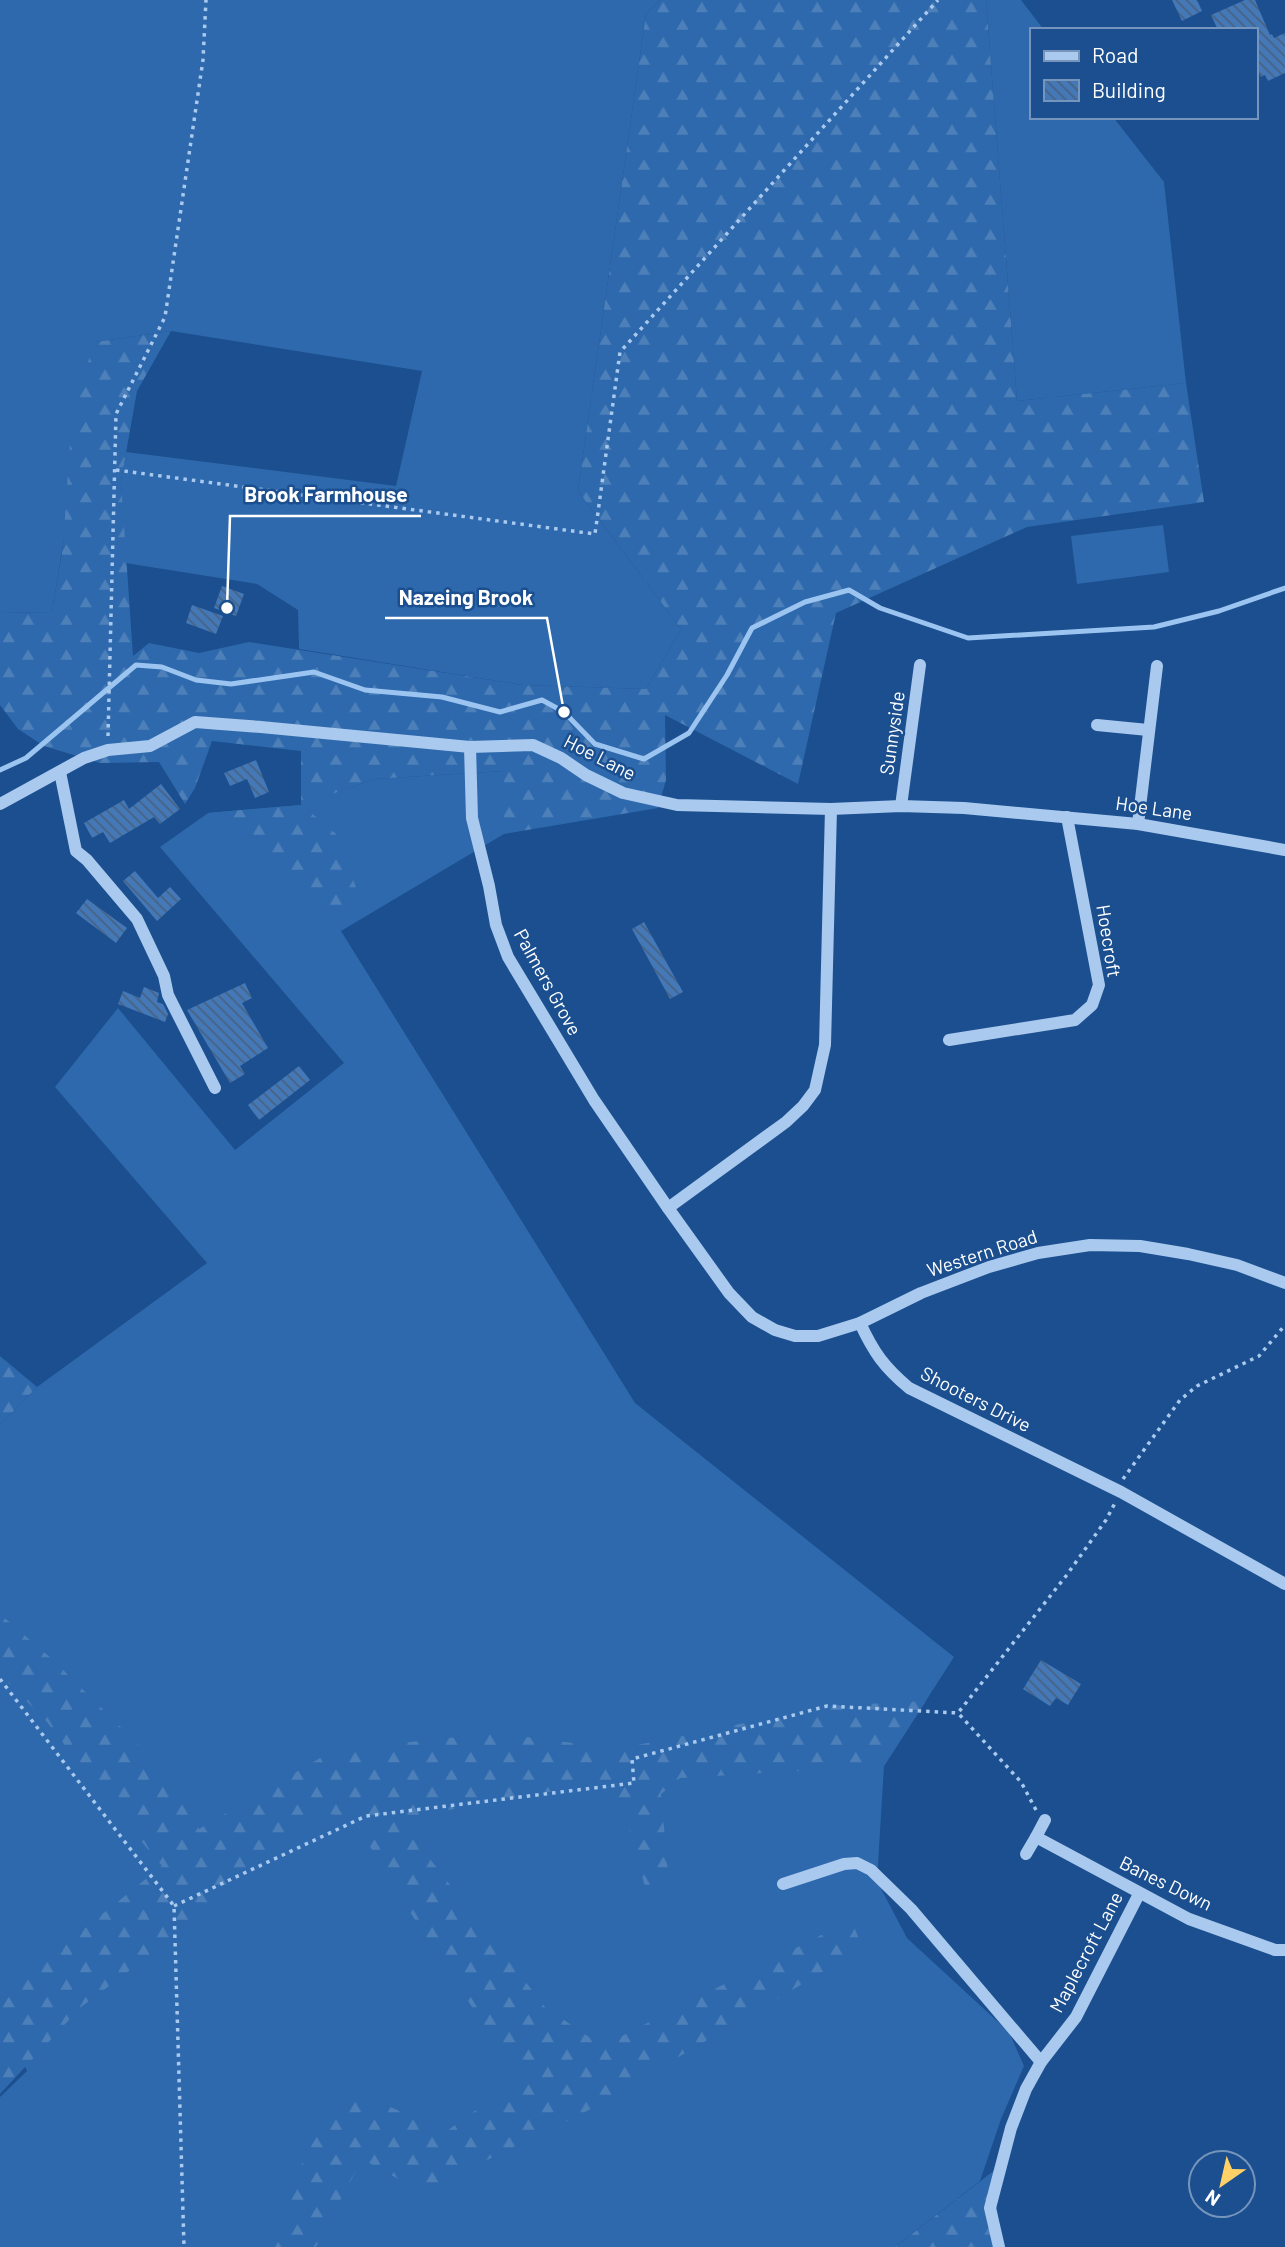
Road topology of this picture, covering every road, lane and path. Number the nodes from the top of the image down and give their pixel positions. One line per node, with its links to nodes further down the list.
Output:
1 (206, 0): 3 (path)
2 (938, 0): 3 (path)
3 (116, 470): 9 (path)
4 (920, 665): 12 (street, Sunnyside)
5 (1157, 666): 7 (street)
6 (1097, 725): 7 (street)
7 (1148, 730): 15 (street)
8 (470, 747): 9 (street, Hoe Lane); 13 (street, Hoe Lane); 19 (street, Palmers Grove)
9 (108, 750): 10 (street, Hoe Lane)
10 (60, 772): 11 (street, Hoe Lane); 18 (street)
11 (0, 804)
12 (901, 806): 13 (street, Hoe Lane); 14 (street, Hoe Lane)
13 (831, 809): 19 (street)
14 (1067, 817): 15 (street, Hoe Lane); 17 (street, Hoecroft)
15 (1138, 824): 16 (street, Hoe Lane)
16 (1285, 850)
17 (949, 1040)
18 (215, 1088)
19 (668, 1208): 21 (street, Palmers Grove)
20 (1285, 1283): 21 (street, Western Road)
21 (860, 1323): 23 (street, Shooters Drive)
22 (1285, 1325): 23 (path)
23 (1118, 1491): 24 (street, Shooters Drive); 26 (path)
24 (1285, 1584)
25 (0, 1679): 32 (path)
26 (958, 1713): 27 (path); 32 (path)
27 (1045, 1820): 28 (street)
28 (1036, 1837): 29 (street); 31 (street, Banes Down)
29 (1027, 1854)
30 (783, 1884): 34 (street)
31 (1139, 1894): 33 (street, Banes Down); 34 (street, Maplecroft Lane)
32 (174, 1906): 35 (path)
33 (1285, 1951)
34 (1041, 2062): 36 (street, Maplecroft Lane)
35 (184, 2247)
36 (999, 2247)

